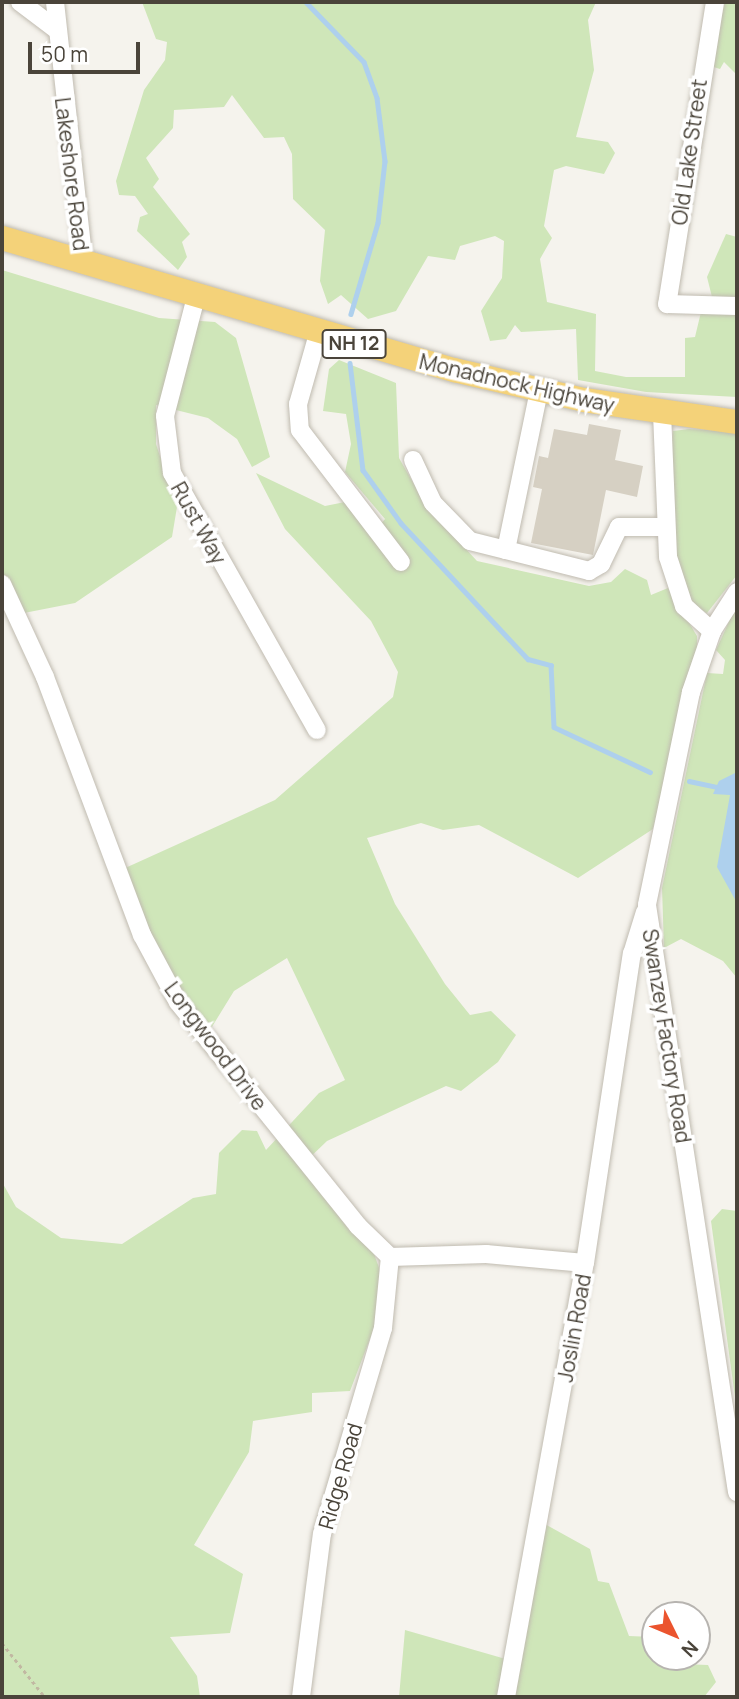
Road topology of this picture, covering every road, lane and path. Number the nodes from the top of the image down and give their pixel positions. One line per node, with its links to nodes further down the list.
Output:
1 (20, 2): 4 (street)
2 (55, 2): 4 (street, Lakeshore Road)
3 (715, 2): 8 (street, Old Lake Street)
4 (57, 30): 6 (street, Lakeshore Road)
5 (2, 238): 6 (highway, Monadnock Highway / NH 12)
6 (84, 263): 7 (highway, Monadnock Highway / NH 12)
7 (196, 297): 9 (highway, Monadnock Highway / NH 12); 20 (street, Rust Way)
8 (737, 306)
9 (318, 334): 10 (highway, Monadnock Highway / NH 12); 16 (street)
10 (539, 391): 11 (highway, Monadnock Highway / NH 12); 15 (street)
11 (662, 413): 12 (highway, Monadnock Highway / NH 12); 14 (street)
12 (729, 417)
13 (413, 460): 15 (street)
14 (662, 527): 15 (street); 19 (street)
15 (506, 550)
16 (401, 562)
17 (2, 584): 24 (street, Longwood Drive)
18 (737, 592): 19 (street, Swanzey Factory Road)
19 (712, 631): 21 (street, Swanzey Factory Road)
20 (317, 730)
21 (647, 905): 22 (street, Joslin Road); 23 (street, Swanzey Factory Road)
22 (632, 957): 23 (street); 25 (street, Joslin Road)
23 (653, 961): 26 (street, Swanzey Factory Road)
24 (390, 1257): 25 (street); 29 (street, Ridge Road)
25 (586, 1263): 30 (street, Joslin Road)
26 (737, 1492)
27 (2, 1643): 28 (path)
28 (44, 1697)
29 (300, 1697)
30 (506, 1697)

